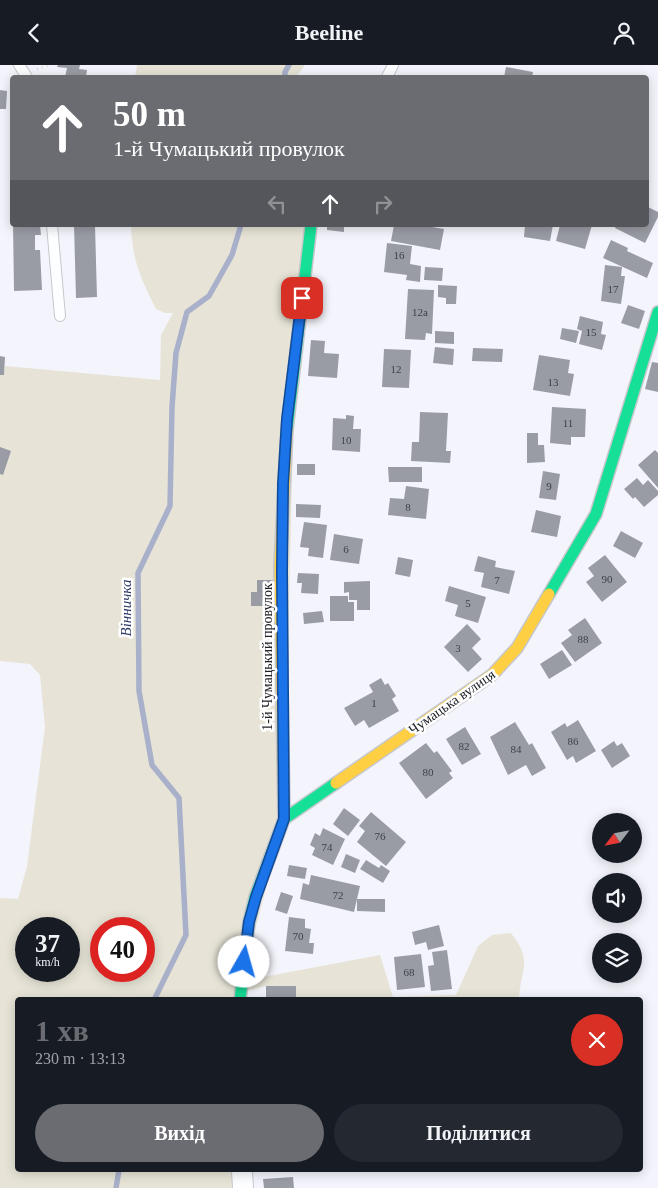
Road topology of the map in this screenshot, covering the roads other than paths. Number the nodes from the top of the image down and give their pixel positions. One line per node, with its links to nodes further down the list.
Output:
1 (52, 227): 4 (lane)
2 (311, 227): 6 (street, 1-й Чумацький провулок)
3 (658, 312): 5 (street, Чумацька вулиця)
4 (60, 316)
5 (654, 337): 6 (street, Чумацька вулиця)
6 (284, 819): 7 (street)
7 (240, 997)
8 (242, 1172): 9 (street)
9 (243, 1188)

